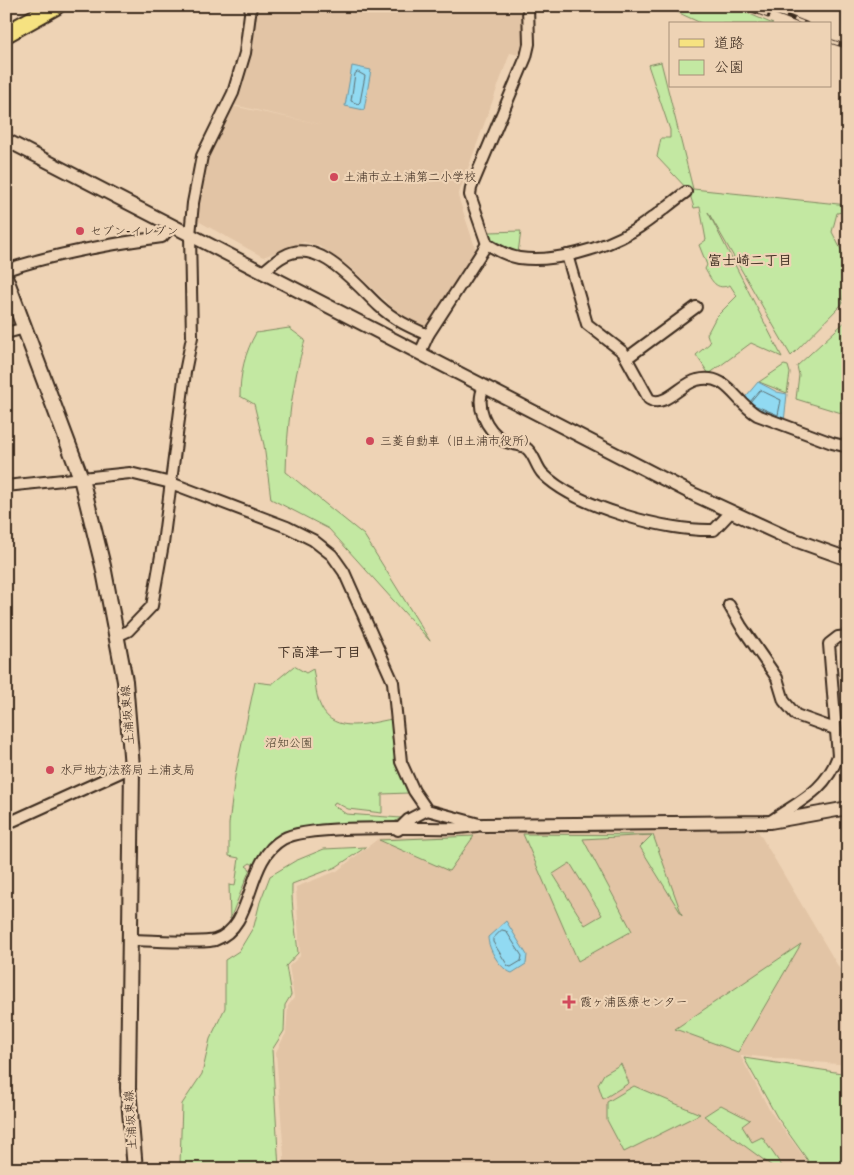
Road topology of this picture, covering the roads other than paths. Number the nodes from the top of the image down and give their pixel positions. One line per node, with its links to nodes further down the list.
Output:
1 (56, 6): 4 (main road)
2 (251, 6): 8 (street)
3 (528, 6): 9 (street)
4 (6, 34)
5 (6, 140): 7 (street)
6 (686, 192): 10 (street)
7 (171, 227): 8 (street); 11 (street)
8 (190, 235): 12 (street); 23 (street)
9 (487, 244): 10 (street); 17 (street)
10 (567, 255): 19 (street)
11 (6, 270)
12 (263, 272): 17 (street); 18 (street)
13 (6, 280): 15 (main road, 土浦坂東線)
14 (696, 307): 19 (street)
15 (25, 328): 16 (street); 22 (main road, 土浦坂東線)
16 (6, 333)
17 (428, 335): 18 (street)
18 (420, 353): 20 (street)
19 (627, 358): 21 (street)
20 (484, 386): 25 (street); 25 (street)
21 (848, 447)
22 (81, 478): 23 (street); 24 (street); 28 (main road, 土浦坂東線)
23 (171, 483): 28 (street); 33 (street)
24 (6, 486)
25 (730, 513): 26 (street)
26 (848, 559)
27 (730, 605): 30 (street)
28 (118, 636): 31 (main road, 土浦坂東線)
29 (848, 636): 30 (street)
30 (835, 729): 34 (street)
31 (132, 767): 35 (street); 38 (main road, 土浦坂東線)
32 (848, 808): 34 (street)
33 (427, 810): 36 (street); 37 (street)
34 (770, 822): 36 (street)
35 (6, 824)
36 (483, 825): 37 (street)
37 (398, 830): 38 (street)
38 (131, 940): 39 (main road, 土浦坂東線)
39 (136, 1169)

